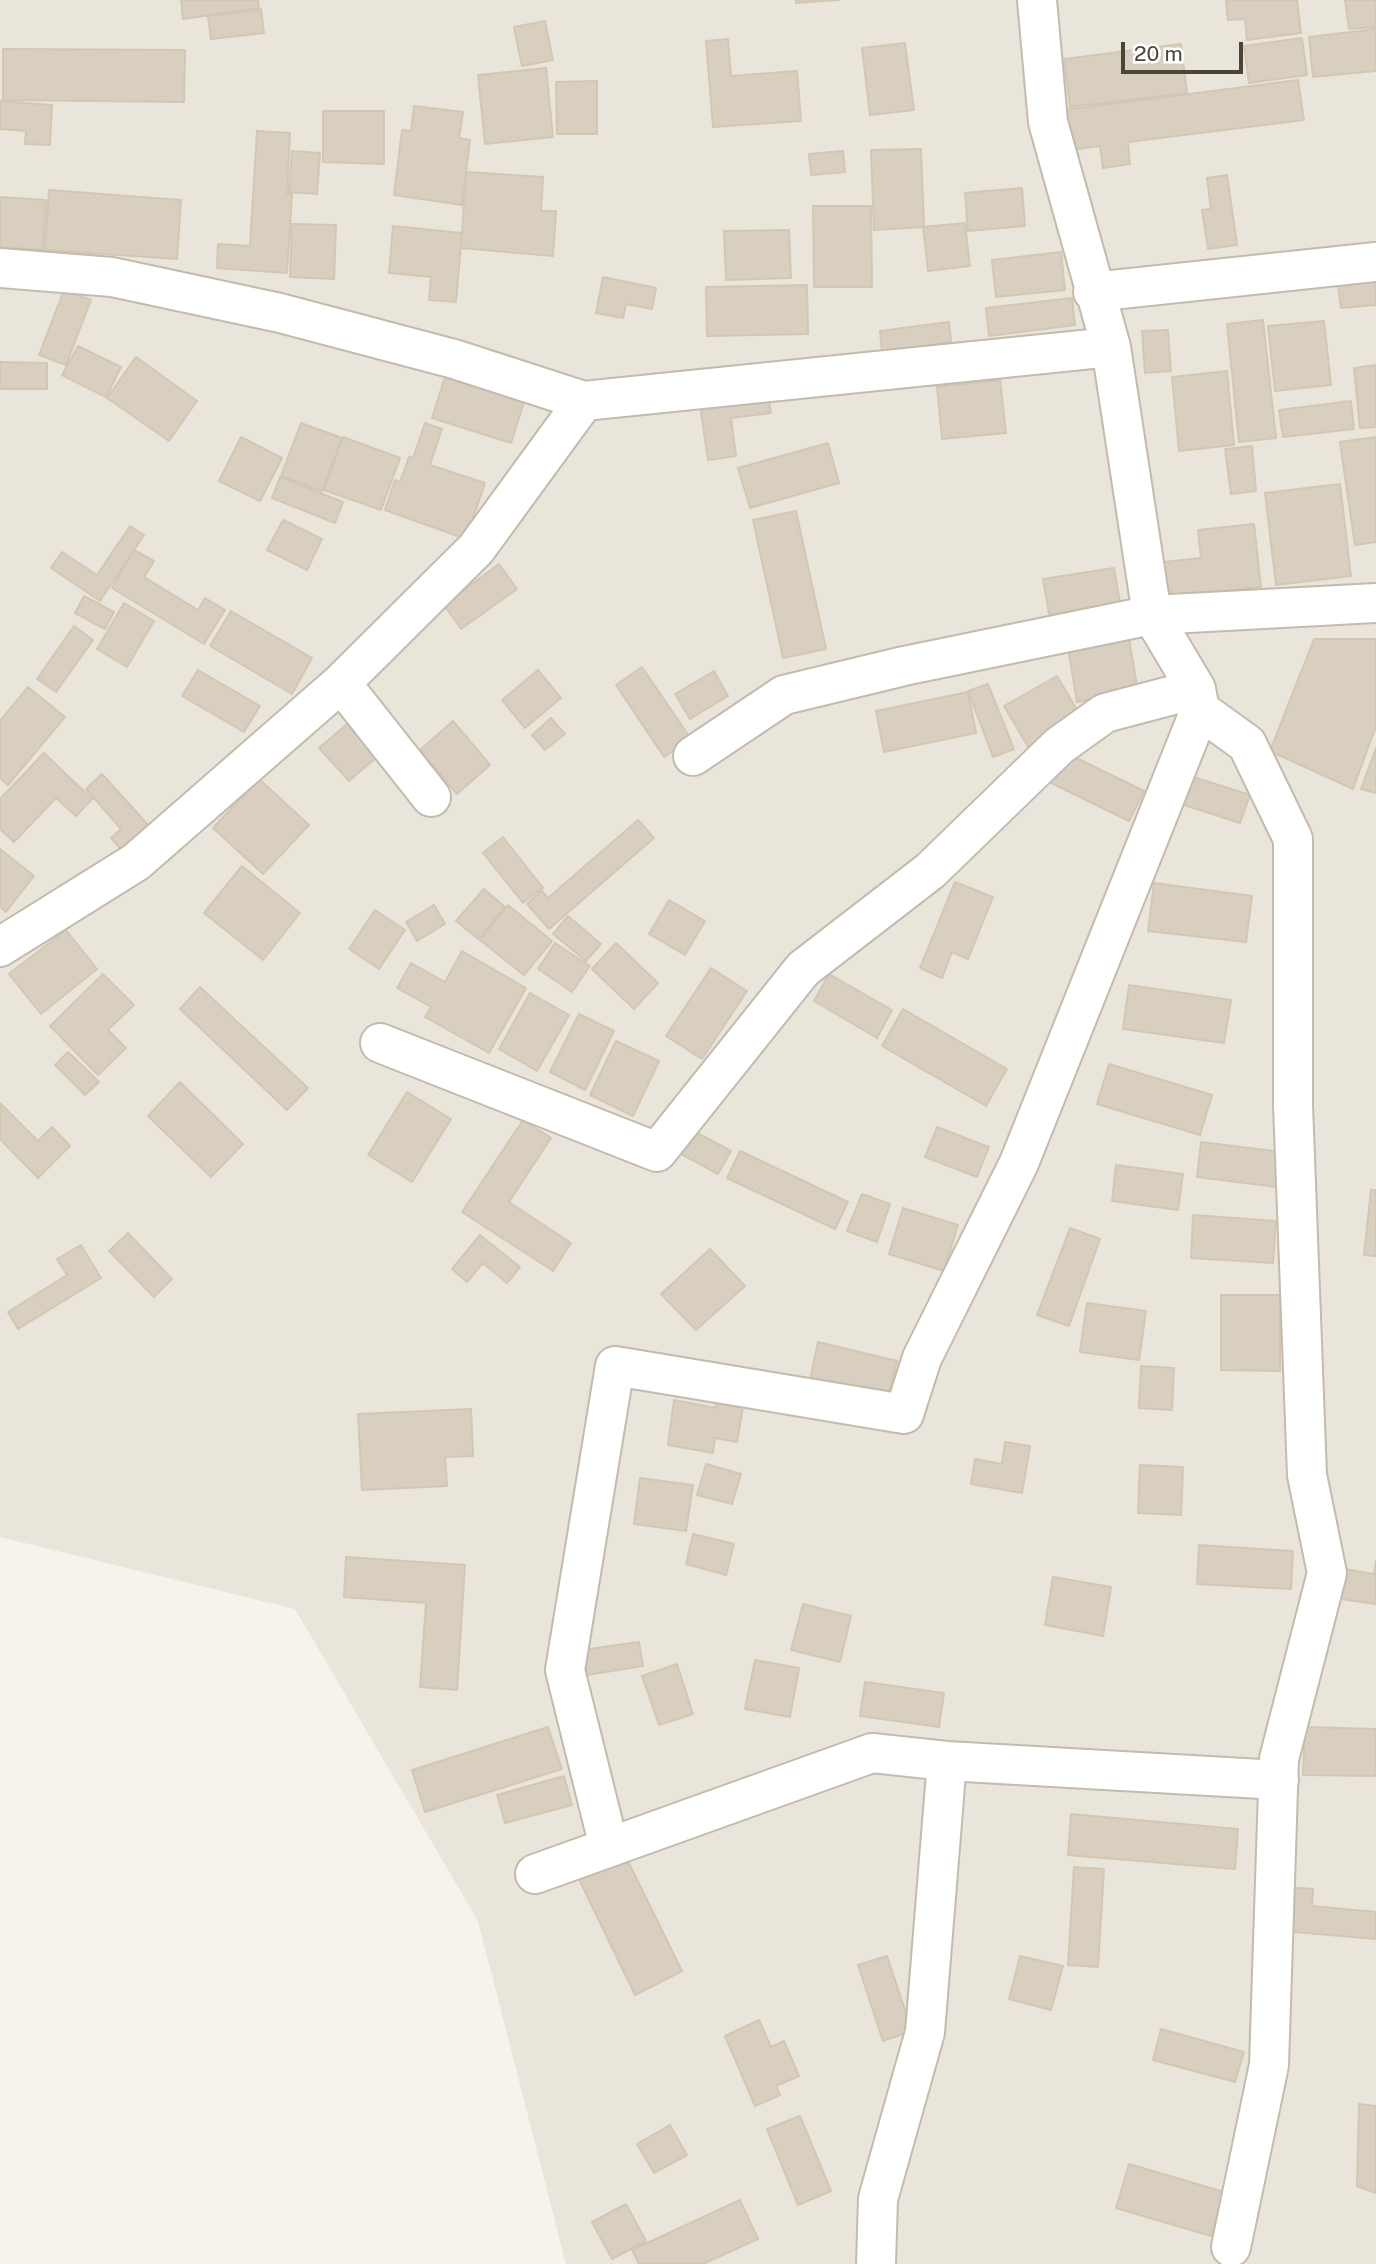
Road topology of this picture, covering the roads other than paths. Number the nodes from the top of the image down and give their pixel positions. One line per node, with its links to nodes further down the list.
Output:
1 (1037, 0): 4 (street)
2 (1376, 262): 4 (street)
3 (0, 268): 6 (street)
4 (1093, 292): 5 (street)
5 (1111, 347): 6 (street); 8 (street)
6 (584, 401): 9 (street)
7 (1376, 603): 8 (street)
8 (1152, 615): 10 (street); 11 (street)
9 (341, 683): 12 (street); 13 (street)
10 (1198, 699): 14 (street); 16 (street); 17 (street)
11 (693, 756)
12 (431, 797)
13 (0, 947)
14 (380, 1043)
15 (947, 1760): 16 (street); 17 (street); 20 (street)
16 (1279, 1780): 19 (street)
17 (609, 1847): 18 (street)
18 (535, 1874)
19 (1231, 2247)
20 (876, 2264)

